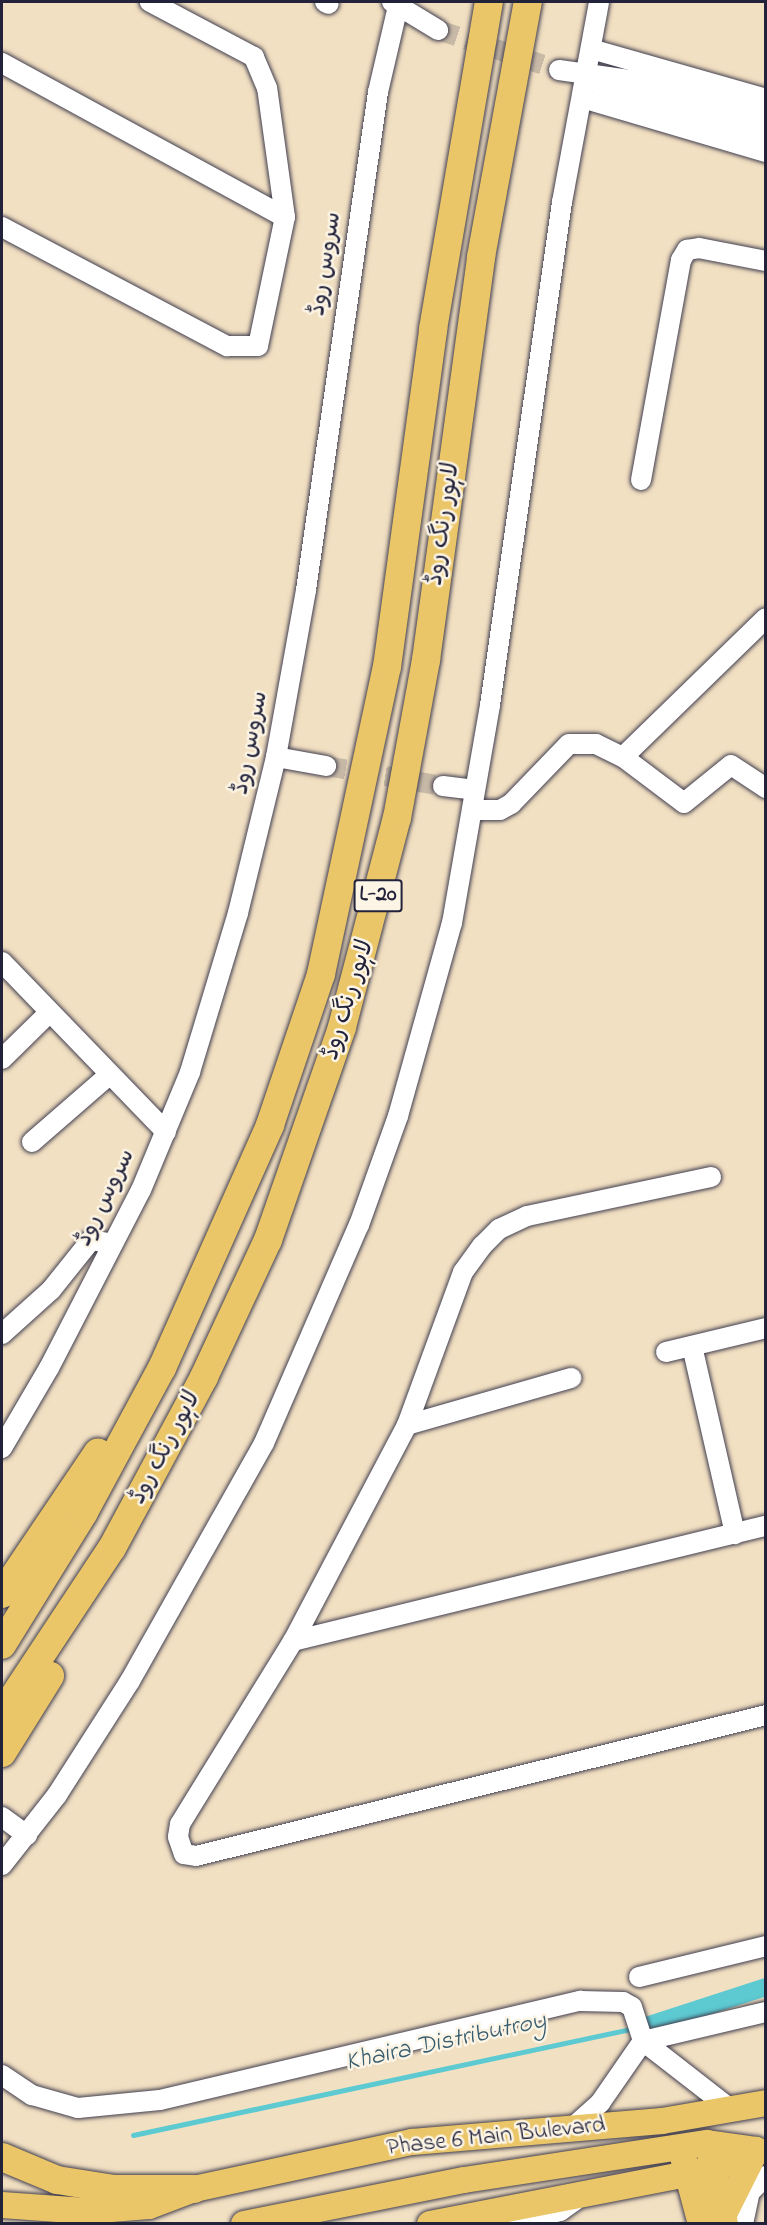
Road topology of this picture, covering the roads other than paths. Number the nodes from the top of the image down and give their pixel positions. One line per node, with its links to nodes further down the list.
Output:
1 (150, 2): 17 (street)
2 (376, 2): 6 (street)
3 (489, 2): 40 (highway, لاہور رنگ روڈ / L-20)
4 (528, 2): 47 (highway, لاہور رنگ روڈ / L-20)
5 (599, 2): 8 (street)
6 (397, 3): 7 (street); 22 (street, سروس روڈ)
7 (438, 30)
8 (591, 49): 11 (street); 13 (street)
9 (2, 63): 17 (street)
10 (559, 70): 11 (street)
11 (587, 77): 12 (street); 14 (street); 15 (street)
12 (582, 98): 16 (street); 27 (street)
13 (765, 99)
14 (765, 116)
15 (765, 134)
16 (765, 152)
17 (285, 217): 18 (street)
18 (2, 227)
19 (765, 261): 20 (street)
20 (641, 480)
21 (765, 618): 23 (street)
22 (276, 757): 24 (street); 32 (street, سروس روڈ)
23 (622, 757): 26 (street); 27 (street)
24 (326, 766)
25 (443, 786): 27 (street)
26 (765, 788)
27 (474, 800): 54 (street)
28 (2, 962): 29 (street)
29 (48, 1014): 30 (street); 31 (street)
30 (2, 1059)
31 (108, 1076): 32 (street); 33 (street)
32 (166, 1132): 35 (street, سروس روڈ)
33 (32, 1142)
34 (711, 1177): 42 (street)
35 (113, 1244): 37 (street); 43 (street, سروس روڈ)
36 (765, 1328): 38 (street)
37 (2, 1334)
38 (692, 1346): 39 (street); 45 (street)
39 (666, 1352)
40 (162, 1368): 46 (highway); 49 (highway, لاہور رنگ روڈ / L-20)
41 (571, 1378): 42 (street)
42 (407, 1425): 48 (street)
43 (2, 1448)
44 (765, 1526): 45 (street)
45 (735, 1534): 48 (street)
46 (2, 1594)
47 (68, 1619): 50 (highway, لاہور رنگ روڈ / L-20); 52 (highway)
48 (293, 1641): 51 (street)
49 (2, 1645)
50 (2, 1714)
51 (765, 1715)
52 (2, 1753)
53 (2, 1817): 54 (street)
54 (27, 1835): 55 (street)
55 (2, 1864)
56 (765, 1946): 57 (street)
57 (639, 1977)
58 (765, 2012): 59 (street)
59 (643, 2036): 60 (street); 62 (street); 63 (street)
60 (2, 2075)
61 (765, 2103): 62 (main road, Phase 6 Main Bulevard)
62 (729, 2108): 63 (main road, Phase 6 Main Bulevard)
63 (571, 2129): 72 (main road, Phase 6 Main Bulevard)
64 (707, 2143): 65 (main road); 66 (main road); 68 (main road)
65 (681, 2148): 69 (main road); 76 (main road)
66 (761, 2149): 68 (main road); 75 (main road)
67 (2, 2157): 72 (highway)
68 (713, 2169): 69 (main road); 75 (main road)
69 (687, 2174): 71 (main road); 75 (main road)
70 (765, 2176): 75 (street)
71 (639, 2182): 73 (main road); 75 (main road)
72 (194, 2189): 74 (main road, Phase 6 Main Bulevard)
73 (582, 2193): 77 (main road); 78 (street)
74 (2, 2205)
75 (719, 2222)
76 (244, 2223)
77 (430, 2223)
78 (513, 2223)

